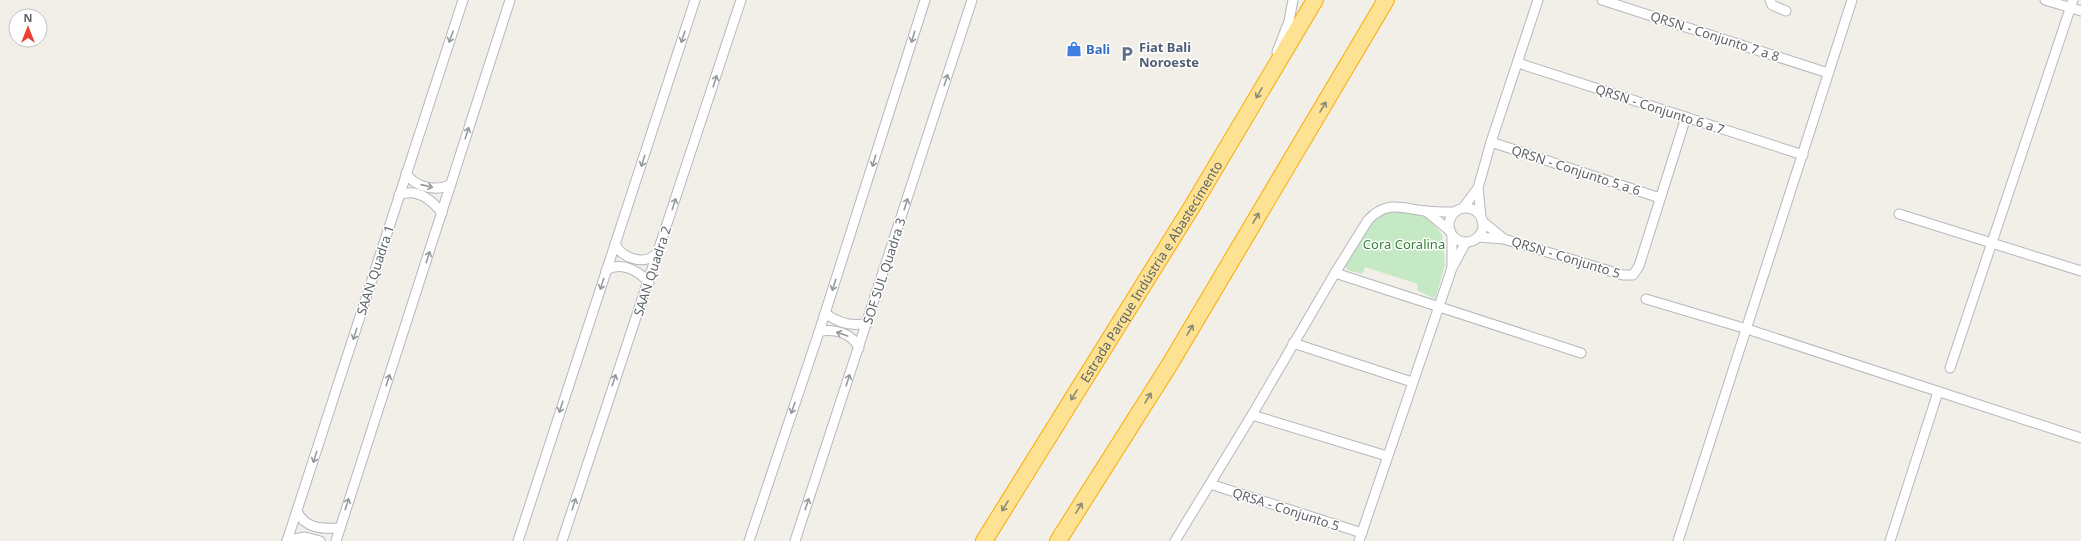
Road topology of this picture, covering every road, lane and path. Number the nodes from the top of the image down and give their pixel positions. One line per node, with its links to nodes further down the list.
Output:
1 (463, 0): 24 (street, SAAN Quadra 1, one-way to 24)
2 (510, 0): 25 (street, one-way to 2)
3 (695, 0): 39 (street, one-way to 39)
4 (741, 0): 40 (street, SAAN Quadra 2, one-way to 4)
5 (925, 0): 48 (street, one-way to 48)
6 (1293, 0): 20 (street)
7 (1315, 0): 20 (highway, Estrada Parque Indústria e Abastecimento)
8 (1386, 0): 73 (highway, one-way to 8)
9 (1538, 0): 18 (street)
10 (1602, 0): 19 (street, QRSN - Conjunto 7 a 8)
11 (1770, 0): 16 (street)
12 (1852, 0): 19 (street)
13 (2045, 0): 15 (street)
14 (969, 3): 49 (street, SOF SUL Quadra 3, one-way to 14)
15 (2072, 4): 17 (street); 38 (street)
16 (1786, 10)
17 (2081, 11)
18 (1518, 63): 21 (street, QRSN - Conjunto 6 a 7); 22 (street)
19 (1828, 73): 23 (street)
20 (1269, 75): 72 (highway, Estrada Parque Indústria e Abastecimento, one-way to 72)
21 (1686, 117): 23 (street, QRSN - Conjunto 6 a 7); 28 (street)
22 (1491, 142): 26 (street); 28 (street, QRSN - Conjunto 5 a 6)
23 (1803, 155): 50 (street)
24 (406, 173): 25 (street, one-way to 25); 27 (street, SAAN Quadra 1)
25 (451, 184): 31 (street)
26 (1478, 188): 29 (street); 33 (street)
27 (399, 195): 31 (street); 62 (street, SAAN Quadra 1, one-way to 62)
28 (1660, 198): 36 (street, QRSN - Conjunto 5)
29 (1459, 210): 30 (street); 33 (street); 34 (street)
30 (1426, 211): 34 (street); 44 (street)
31 (442, 212): 63 (street, one-way to 31)
32 (1899, 214): 38 (street)
33 (1481, 219): 35 (street); 36 (street, QRSN - Conjunto 5)
34 (1451, 234): 37 (street); 41 (street)
35 (1478, 237): 36 (street, QRSN - Conjunto 5); 37 (street)
36 (1504, 239)
37 (1466, 242): 41 (street)
38 (1991, 242): 43 (street); 55 (street)
39 (615, 244): 40 (street); 42 (street)
40 (657, 253): 45 (street, SAAN Quadra 2)
41 (1452, 268): 47 (street)
42 (606, 270): 45 (street); 68 (street, one-way to 68)
43 (2081, 271)
44 (1335, 273): 47 (street); 52 (street)
45 (649, 283): 69 (street, SAAN Quadra 2, one-way to 45)
46 (1646, 299): 50 (street)
47 (1439, 306): 54 (street); 56 (street)
48 (825, 313): 49 (street); 51 (street)
49 (867, 323): 53 (street, SOF SUL Quadra 3)
50 (1747, 329): 57 (street); 75 (street)
51 (819, 332): 53 (street, one-way to 51); 70 (street, one-way to 70)
52 (1294, 343): 56 (street); 58 (street)
53 (859, 348): 71 (street, SOF SUL Quadra 3, one-way to 53)
54 (1581, 353)
55 (1950, 368)
56 (1412, 382): 60 (street)
57 (1938, 392): 59 (street); 76 (street)
58 (1252, 416): 60 (street); 61 (street)
59 (2081, 438)
60 (1388, 456): 64 (street)
61 (1210, 484): 64 (street, QRSA - Conjunto 5); 74 (street)
62 (297, 511): 63 (street); 65 (street, SAAN Quadra 1)
63 (340, 528): 67 (street)
64 (1360, 537)
65 (287, 540): 66 (street)
66 (320, 541)
67 (336, 541)
68 (518, 541)
69 (562, 541)
70 (749, 541)
71 (795, 541)
72 (984, 541)
73 (1058, 541)
74 (1175, 541)
75 (1678, 541)
76 (1890, 541)

